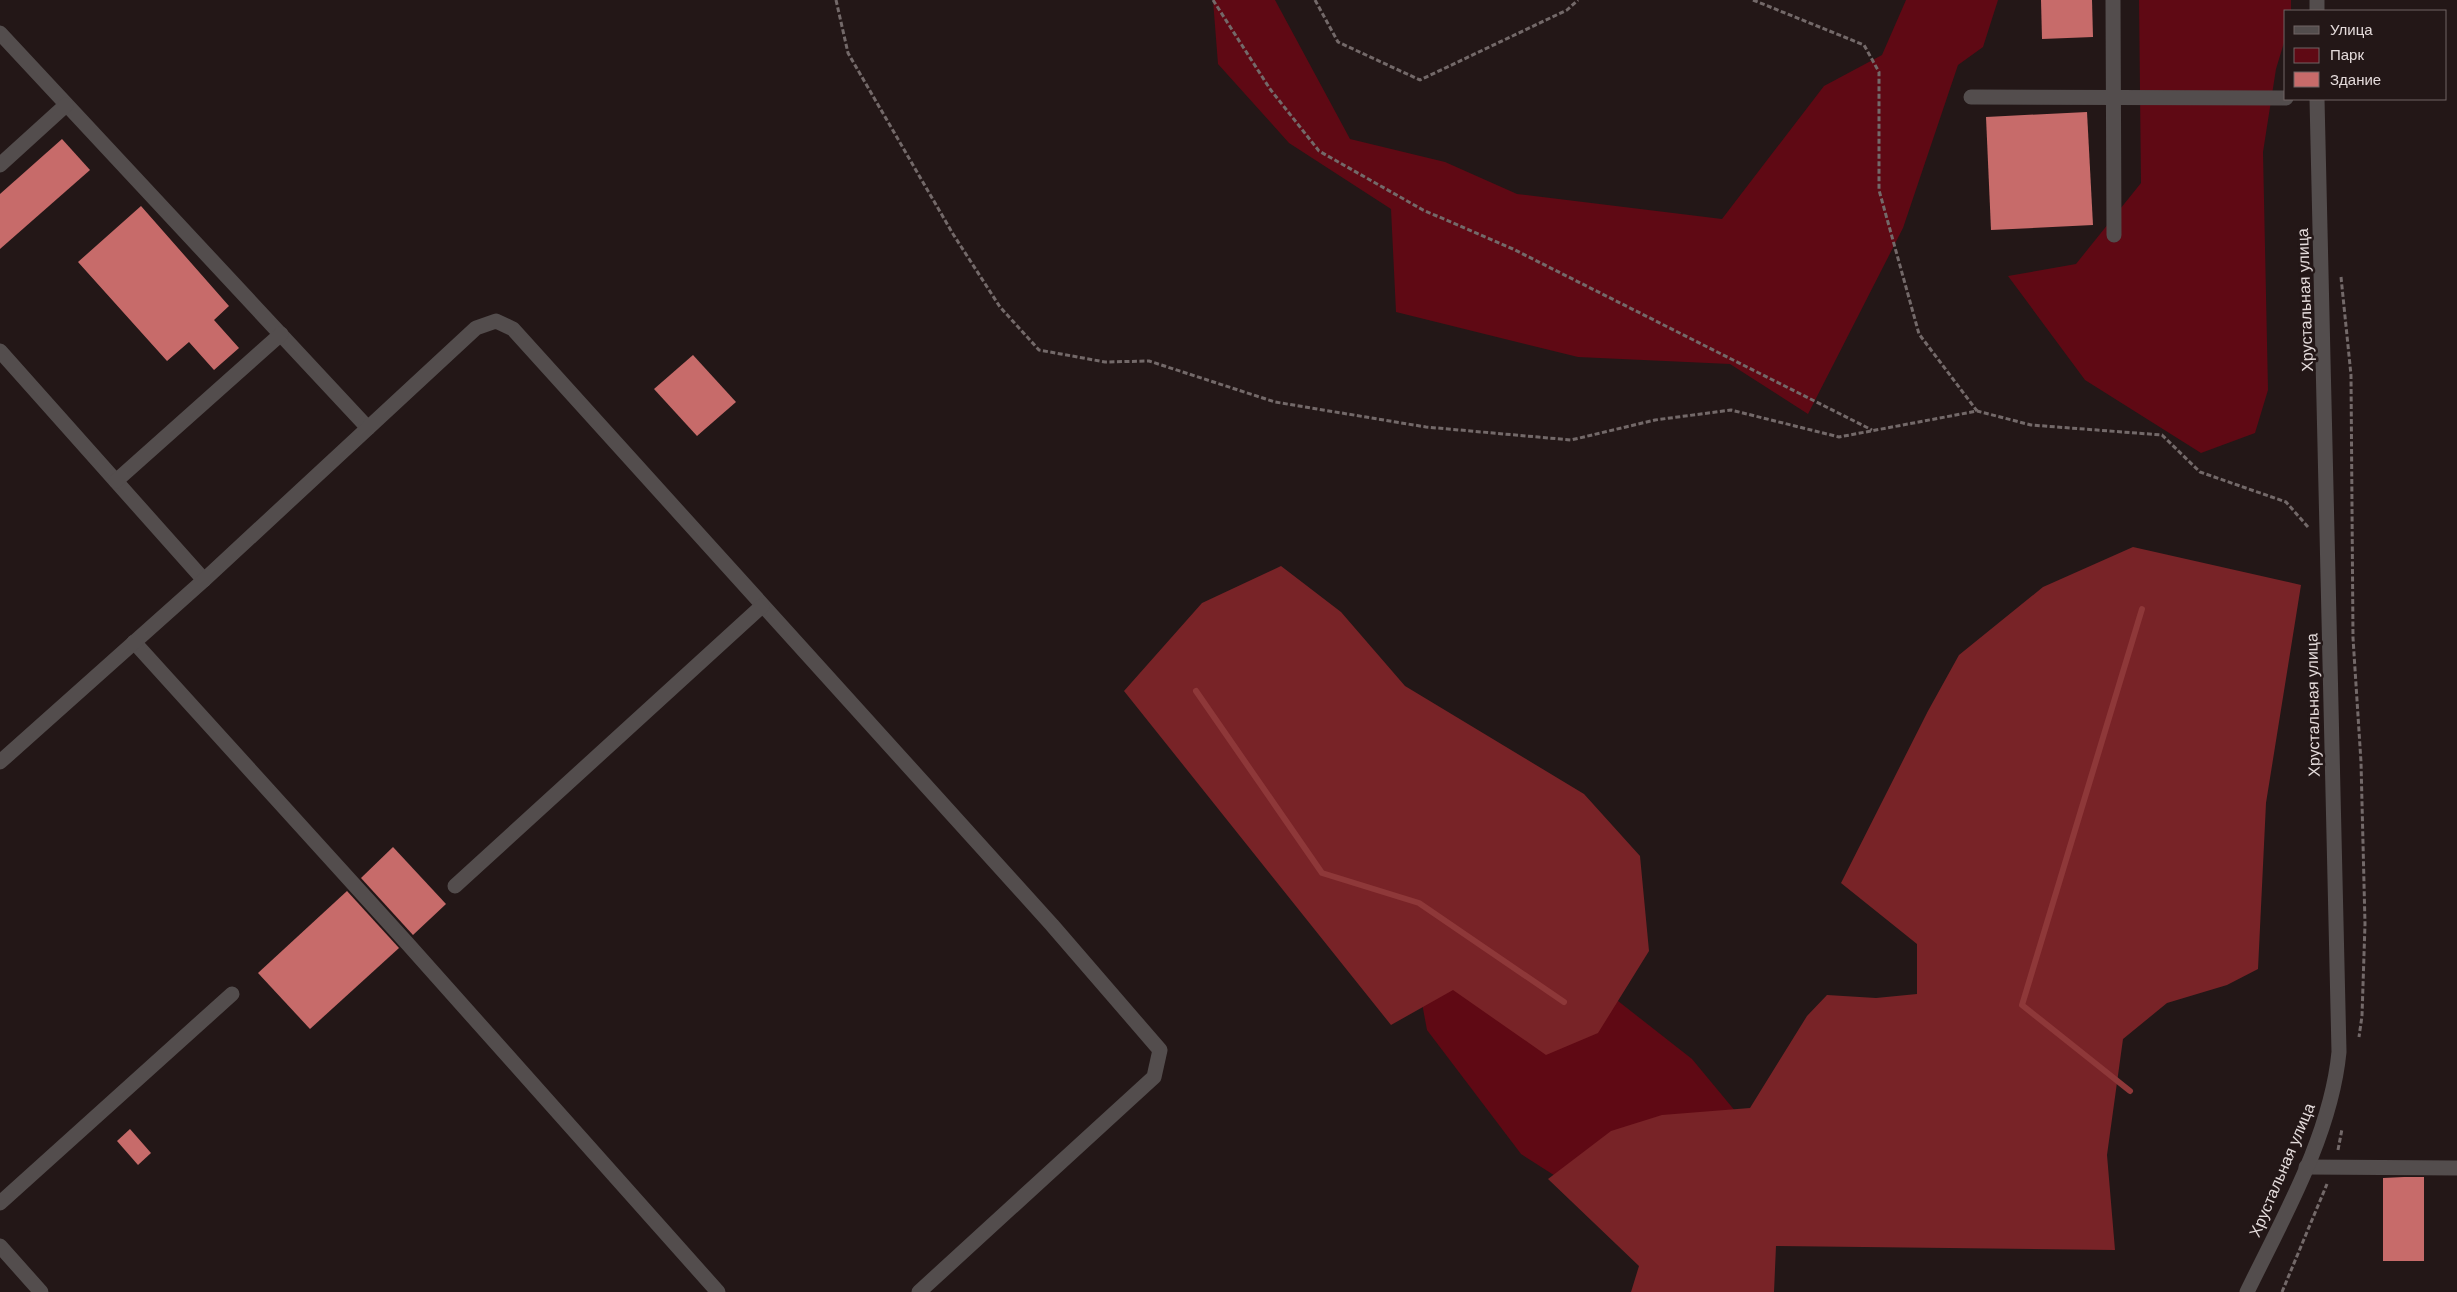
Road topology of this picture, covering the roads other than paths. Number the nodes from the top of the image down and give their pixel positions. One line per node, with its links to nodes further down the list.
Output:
1 (2113, 0): 5 (street)
2 (0, 33): 7 (street)
3 (1971, 97): 5 (street)
4 (2284, 98): 5 (street)
5 (2114, 99): 9 (street)
6 (2317, 100): 20 (street, Хрустальная улица)
7 (66, 105): 8 (street); 10 (street)
8 (0, 164)
9 (2114, 235)
10 (281, 334): 12 (street); 13 (street)
11 (0, 351): 13 (street)
12 (368, 428): 14 (street); 15 (street)
13 (116, 481): 14 (street)
14 (204, 580): 16 (street)
15 (762, 606): 18 (street); 26 (street)
16 (134, 642): 17 (street); 25 (street)
17 (0, 762)
18 (455, 886)
19 (232, 994): 22 (street)
20 (2306, 1167): 21 (street); 27 (street, Хрустальная улица)
21 (2457, 1168)
22 (0, 1203)
23 (0, 1246): 24 (street)
24 (41, 1292)
25 (718, 1292)
26 (919, 1292)
27 (2247, 1292)

